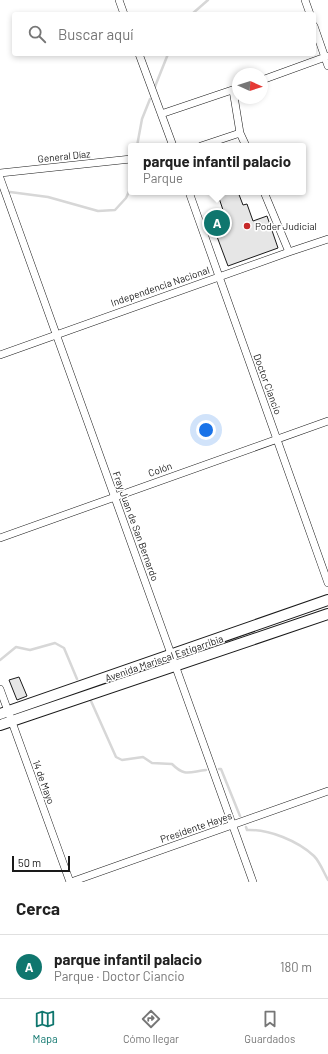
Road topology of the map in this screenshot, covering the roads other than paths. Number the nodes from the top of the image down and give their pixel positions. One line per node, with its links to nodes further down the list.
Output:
1 (119, 0): 3 (street)
2 (305, 0): 4 (street)
3 (123, 12)
4 (309, 12)
5 (316, 31): 7 (street)
6 (140, 56): 12 (street)
7 (326, 56): 8 (street); 9 (street)
8 (328, 66)
9 (268, 78)
10 (232, 90): 12 (street)
11 (237, 104): 13 (street)
12 (161, 114): 14 (street)
13 (240, 133): 15 (street); 16 (street)
14 (172, 143)
15 (210, 143)
16 (245, 143)
17 (128, 159): 18 (street, General Díaz)
18 (0, 172)
19 (0, 178): 25 (street, Fray Juan de San Bernardo)
20 (190, 195): 24 (street, Doctor Ciancio)
21 (265, 195): 23 (street)
22 (328, 239): 23 (street, Independencia Nacional)
23 (289, 252): 24 (street, Independencia Nacional)
24 (218, 276): 25 (street, Independencia Nacional); 28 (street, Doctor Ciancio)
25 (55, 334): 26 (street, Independencia Nacional); 29 (street, Fray Juan de San Bernardo)
26 (0, 354)
27 (328, 421): 28 (street, Colón)
28 (277, 439): 29 (street, Colón); 31 (street, Doctor Ciancio)
29 (116, 496): 30 (street, Colón); 34 (street, Fray Juan de San Bernardo)
30 (0, 538)
31 (328, 583)
32 (328, 600): 34 (main road, Avenida Mariscal Estigarribia)
33 (328, 614): 35 (main road, Avenida Mariscal Estigarribia)
34 (171, 655): 35 (street, Fray Juan de San Bernardo); 37 (main road, Avenida Mariscal Estigarribia)
35 (176, 666): 37 (main road, Avenida Mariscal Estigarribia); 40 (street, Fray Juan de San Bernardo)
36 (0, 689): 37 (street, 14 de Mayo)
37 (7, 716): 38 (main road, Avenida Mariscal Estigarribia); 41 (street, 14 de Mayo)
38 (0, 725)
39 (328, 791): 40 (street, Presidente Hayes)
40 (232, 826): 41 (street, Presidente Hayes); 42 (street, Fray Juan de San Bernardo)
41 (70, 882)
42 (253, 882)

